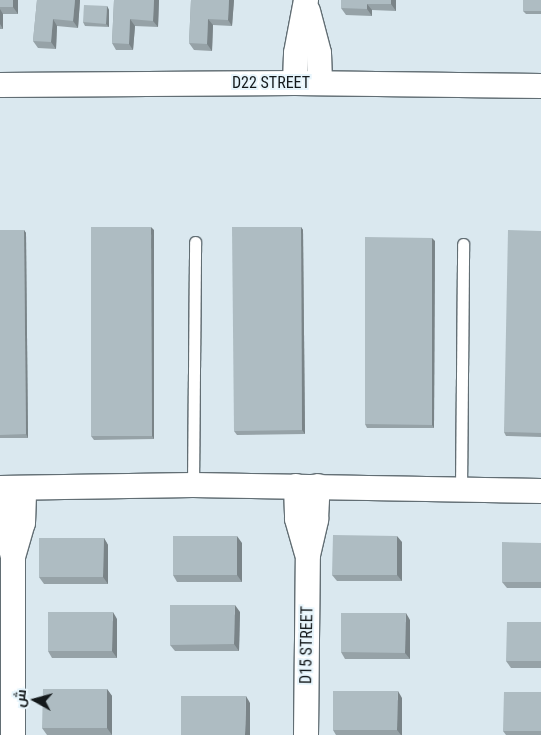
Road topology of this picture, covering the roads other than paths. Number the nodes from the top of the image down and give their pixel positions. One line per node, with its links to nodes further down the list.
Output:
1 (306, 4): 2 (street); 3 (street)
2 (295, 82): 3 (street, D22 STREET); 4 (street, D22 STREET)
3 (320, 83): 5 (street, D22 STREET)
4 (0, 85)
5 (541, 86)
6 (195, 242): 8 (lane)
7 (463, 244): 11 (lane)
8 (193, 485): 9 (street); 10 (street)
9 (307, 486): 11 (street); 14 (street, D15 STREET)
10 (9, 488): 13 (street)
11 (461, 491): 12 (street)
12 (541, 491)
13 (13, 735)
14 (306, 735)

